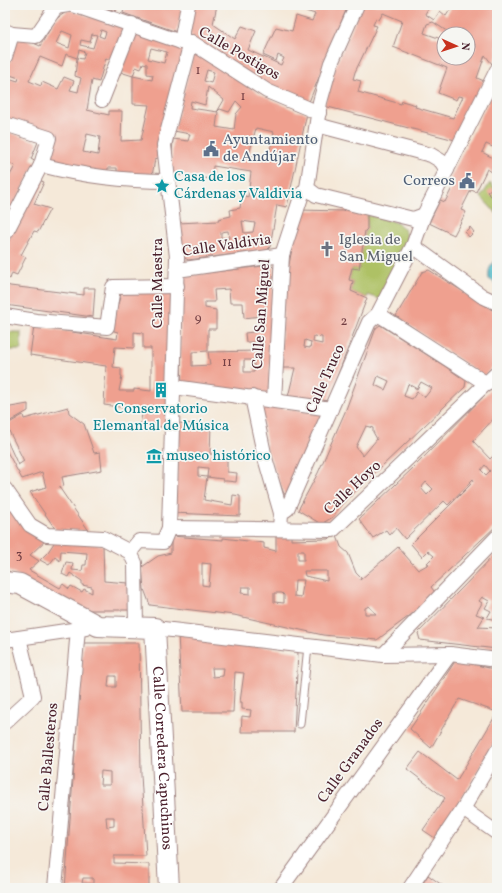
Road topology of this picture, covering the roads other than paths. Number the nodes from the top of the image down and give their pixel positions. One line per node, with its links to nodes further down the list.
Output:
1 (68, 5): 6 (street)
2 (73, 5): 5 (street, Calle Postigos)
3 (188, 5): 7 (street, Calle Maestra)
4 (357, 5): 11 (street, Calle San Miguel)
5 (132, 24): 7 (street, Calle Postigos); 10 (street)
6 (8, 33): 8 (street)
7 (186, 42): 11 (street, Calle Postigos); 15 (street, Calle Maestra)
8 (5, 57)
9 (497, 70): 14 (street, Calle Truco)
10 (102, 100)
11 (318, 119): 14 (street, Calle Postigos); 16 (street, Calle San Miguel)
12 (5, 124): 13 (street)
13 (41, 165): 15 (street); 18 (street)
14 (447, 170): 17 (street, Calle Truco)
15 (168, 181): 21 (street, Calle Maestra)
16 (307, 188): 17 (street); 20 (street, Calle San Miguel)
17 (424, 215): 19 (street, Calle Truco)
18 (5, 234)
19 (413, 246): 23 (street); 24 (street, Calle Truco)
20 (282, 255): 21 (street, Calle Valdivia); 30 (street, Calle San Miguel)
21 (177, 270): 22 (street, Calle Maestra)
22 (177, 286): 25 (street); 28 (street, Calle Maestra)
23 (497, 303)
24 (378, 314): 27 (street); 31 (street, Calle Truco)
25 (5, 316)
26 (497, 373): 27 (street, Calle Hoyo)
27 (487, 384): 35 (street, Calle Hoyo)
28 (174, 387): 29 (street); 34 (street, Calle Maestra)
29 (252, 397): 30 (street); 33 (street)
30 (274, 400): 31 (street)
31 (331, 409): 33 (street, Calle Truco)
32 (5, 490): 37 (street)
33 (281, 513): 35 (street)
34 (169, 528): 35 (street, Calle Hoyo); 37 (street)
35 (280, 529)
36 (497, 537): 46 (street)
37 (130, 552): 40 (street)
38 (5, 582): 39 (street)
39 (98, 626): 40 (street); 41 (street)
40 (146, 628): 44 (street); 54 (street, Calle Corredera Capuchinos)
41 (78, 629): 42 (street); 53 (street, Calle Ballesteros)
42 (19, 638): 43 (street); 48 (street)
43 (5, 640)
44 (308, 646): 46 (street); 49 (lane)
45 (450, 654): 46 (street); 47 (street); 55 (street, Calle Granados)
46 (383, 655)
47 (497, 660)
48 (5, 722)
49 (300, 724)
50 (497, 751): 51 (street)
51 (463, 809): 52 (street); 56 (street)
52 (497, 833)
53 (55, 888)
54 (169, 888)
55 (281, 888)
56 (410, 888)

